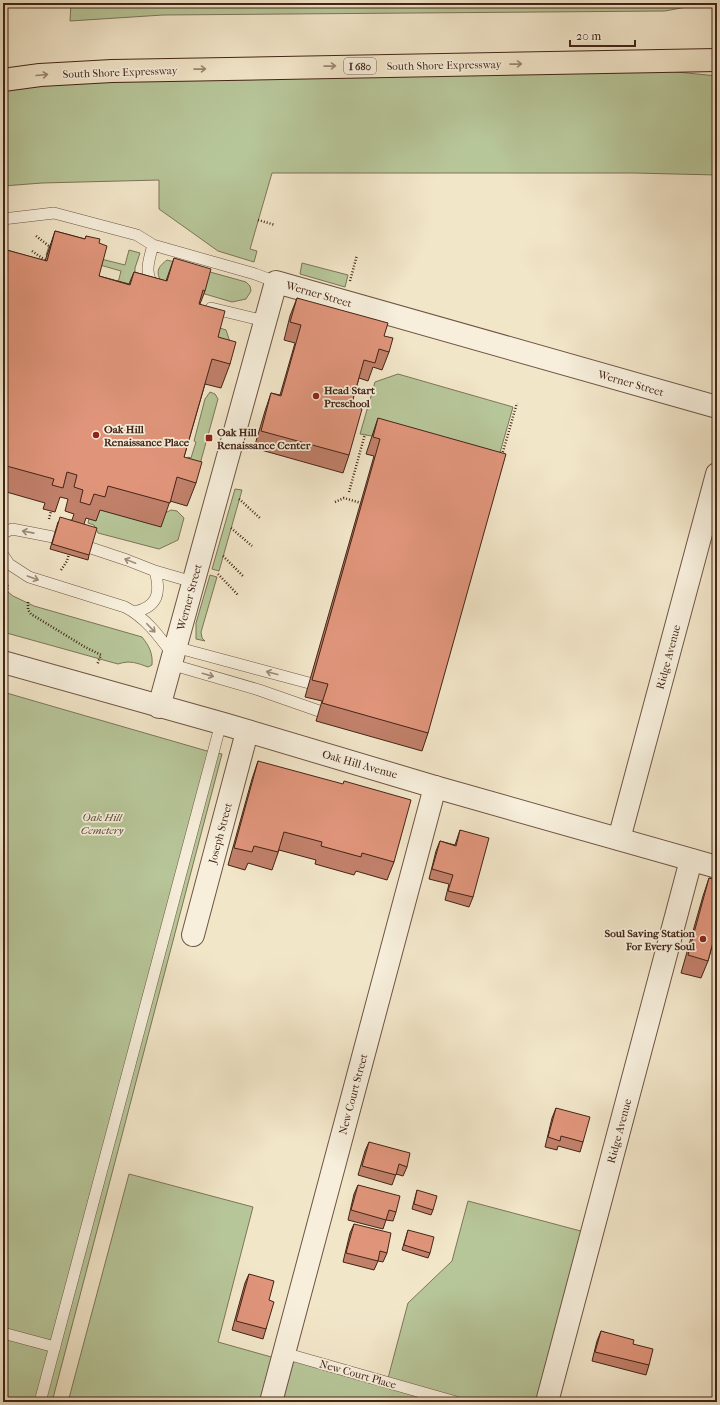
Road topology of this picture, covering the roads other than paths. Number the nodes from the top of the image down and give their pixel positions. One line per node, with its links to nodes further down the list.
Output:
1 (717, 60): 2 (highway, South Shore Expressway / I 680, one-way to 1)
2 (3, 80)
3 (3, 219): 4 (lane)
4 (153, 245): 5 (lane); 6 (lane)
5 (276, 282): 8 (street, Werner Street); 9 (street, Werner Street)
6 (162, 294)
7 (199, 304): 8 (lane)
8 (265, 321): 16 (street, Werner Street)
9 (717, 407)
10 (717, 474): 26 (street, Ridge Avenue)
11 (3, 533): 12 (lane, one-way to 11)
12 (53, 537)
13 (91, 548): 15 (lane, one-way to 13)
14 (3, 555): 17 (lane, one-way to 17)
15 (155, 571): 16 (lane); 17 (lane)
16 (193, 582): 18 (street, Werner Street)
17 (134, 612): 18 (lane, one-way to 18)
18 (173, 655): 20 (lane, one-way to 18); 21 (street, Werner Street); 22 (lane, one-way to 22)
19 (3, 662): 21 (street, Oak Hill Avenue)
20 (309, 683)
21 (159, 707): 23 (street, Oak Hill Avenue)
22 (319, 712)
23 (221, 723): 24 (street, Oak Hill Avenue); 31 (lane)
24 (247, 732): 25 (street, Oak Hill Avenue); 29 (street, Joseph Street)
25 (435, 787): 26 (street, Oak Hill Avenue); 32 (street, New Court Street)
26 (619, 839): 27 (street, Oak Hill Avenue)
27 (691, 860): 28 (street, Oak Hill Avenue); 36 (street, Ridge Avenue)
28 (717, 867)
29 (193, 935)
30 (3, 1333): 31 (lane)
31 (55, 1347): 33 (lane)
32 (284, 1353): 34 (street, New Court Street); 35 (lane, New Court Place)
33 (40, 1402)
34 (271, 1402)
35 (456, 1402)
36 (547, 1402)

